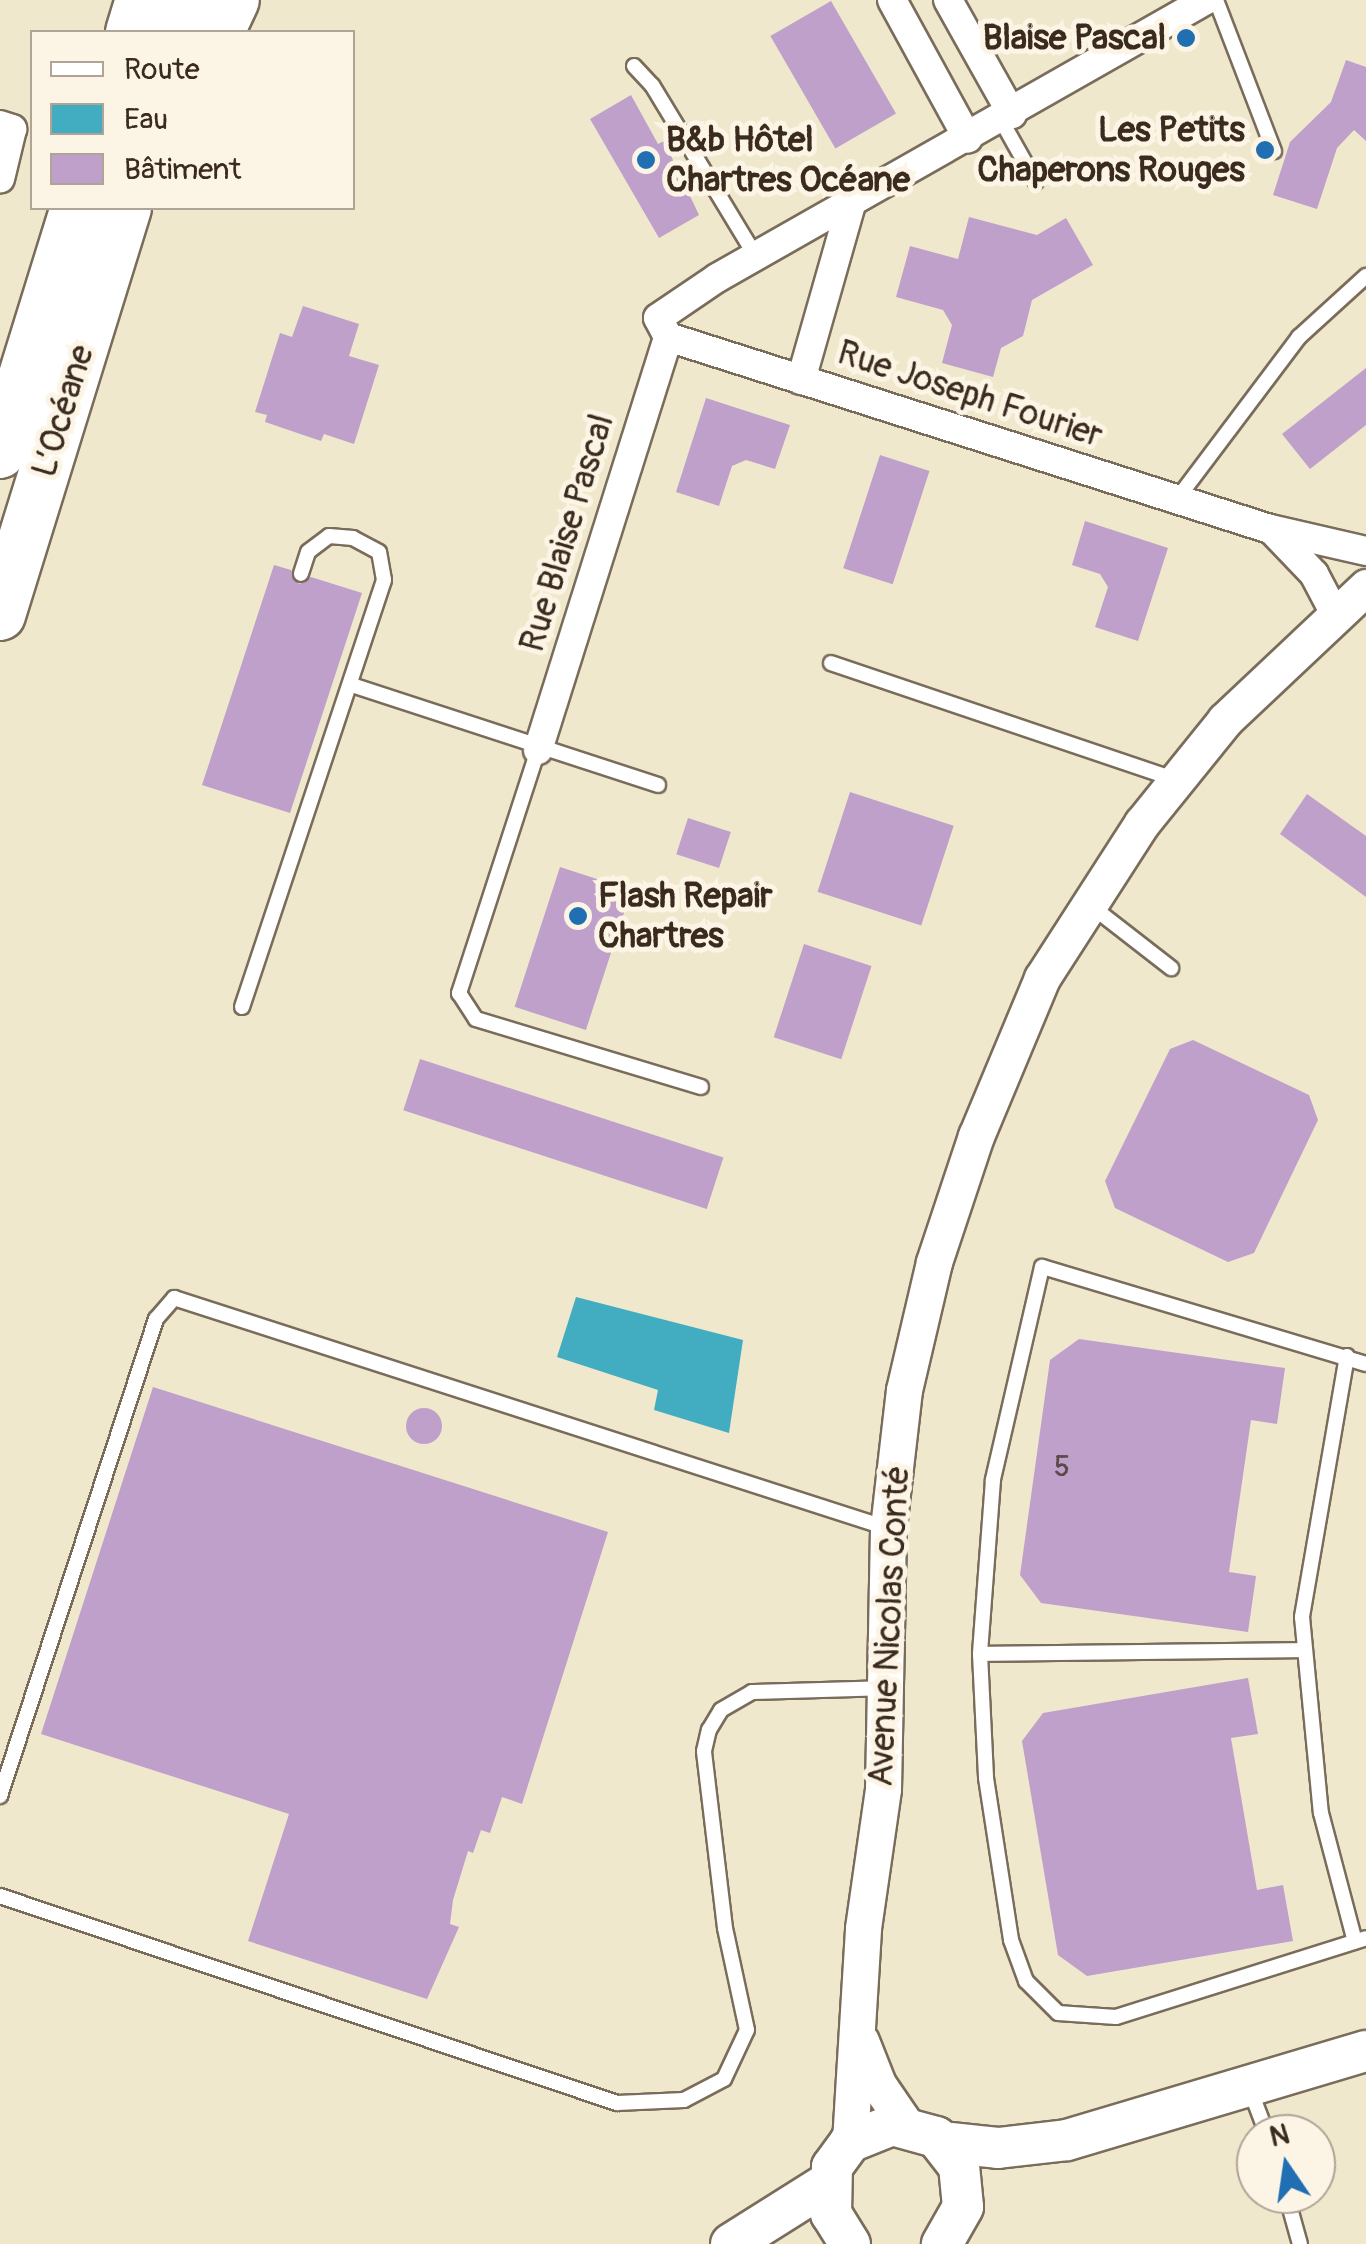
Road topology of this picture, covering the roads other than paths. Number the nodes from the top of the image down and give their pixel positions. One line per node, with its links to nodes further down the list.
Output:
1 (141, 0): 8 (highway)
2 (190, 0): 9 (highway)
3 (234, 0): 10 (highway)
4 (892, 0): 14 (street)
5 (948, 0): 12 (street)
6 (1206, 0): 12 (street)
7 (1216, 0): 15 (lane)
8 (131, 30)
9 (181, 30)
10 (220, 30)
11 (634, 66): 20 (lane)
12 (1007, 118): 14 (street); 17 (lane)
13 (0, 126): 16 (street)
14 (968, 139): 18 (street)
15 (1274, 151)
16 (0, 179)
17 (1036, 182)
18 (851, 204): 20 (street); 23 (street)
19 (115, 212): 24 (highway, L’Océane); 31 (highway, L’Océane)
20 (756, 256): 22 (street)
21 (1366, 276): 25 (lane)
22 (663, 328): 23 (street, Rue Joseph Fourier); 34 (street, Rue Blaise Pascal)
23 (801, 380): 25 (street, Rue Joseph Fourier)
24 (0, 453)
25 (1176, 499): 26 (street, Rue Joseph Fourier)
26 (1270, 529): 27 (street, Rue Joseph Fourier); 30 (street, Rue Joseph Fourier)
27 (1366, 552)
28 (301, 574): 33 (lane)
29 (1366, 587): 30 (street, Avenue Nicolas Conté)
30 (1335, 614): 35 (street, Avenue Nicolas Conté)
31 (0, 615)
32 (830, 663): 35 (lane)
33 (352, 685): 34 (lane); 39 (lane)
34 (538, 750): 36 (lane); 40 (lane)
35 (1177, 780): 37 (street, Avenue Nicolas Conté)
36 (658, 786)
37 (1090, 905): 38 (lane); 43 (street, Avenue Nicolas Conté)
38 (1172, 968)
39 (242, 1006)
40 (701, 1087)
41 (1347, 1356): 42 (lane); 44 (lane); 45 (lane)
42 (1366, 1364)
43 (888, 1528): 46 (street, Avenue Nicolas Conté); 47 (lane)
44 (1304, 1650): 45 (lane); 49 (lane)
45 (980, 1654): 49 (lane)
46 (885, 1688): 48 (lane); 50 (street, Avenue Nicolas Conté)
47 (0, 1796)
48 (0, 1896)
49 (1361, 1940)
50 (855, 2026): 54 (street, Avenue Nicolas Conté); 56 (street, Avenue Nicolas Conté)
51 (1366, 2050): 52 (main road)
52 (1249, 2086): 53 (lane); 55 (main road)
53 (1260, 2114)
54 (924, 2134): 55 (main road); 56 (main road); 58 (main road)
55 (1067, 2140): 58 (main road)
56 (850, 2142): 57 (main road)
57 (828, 2182): 60 (main road); 61 (main road)
58 (964, 2208): 63 (main road)
59 (1292, 2214): 64 (lane)
60 (848, 2243): 62 (main road)
61 (731, 2244)
62 (755, 2244)
63 (943, 2244)
64 (1300, 2244)

